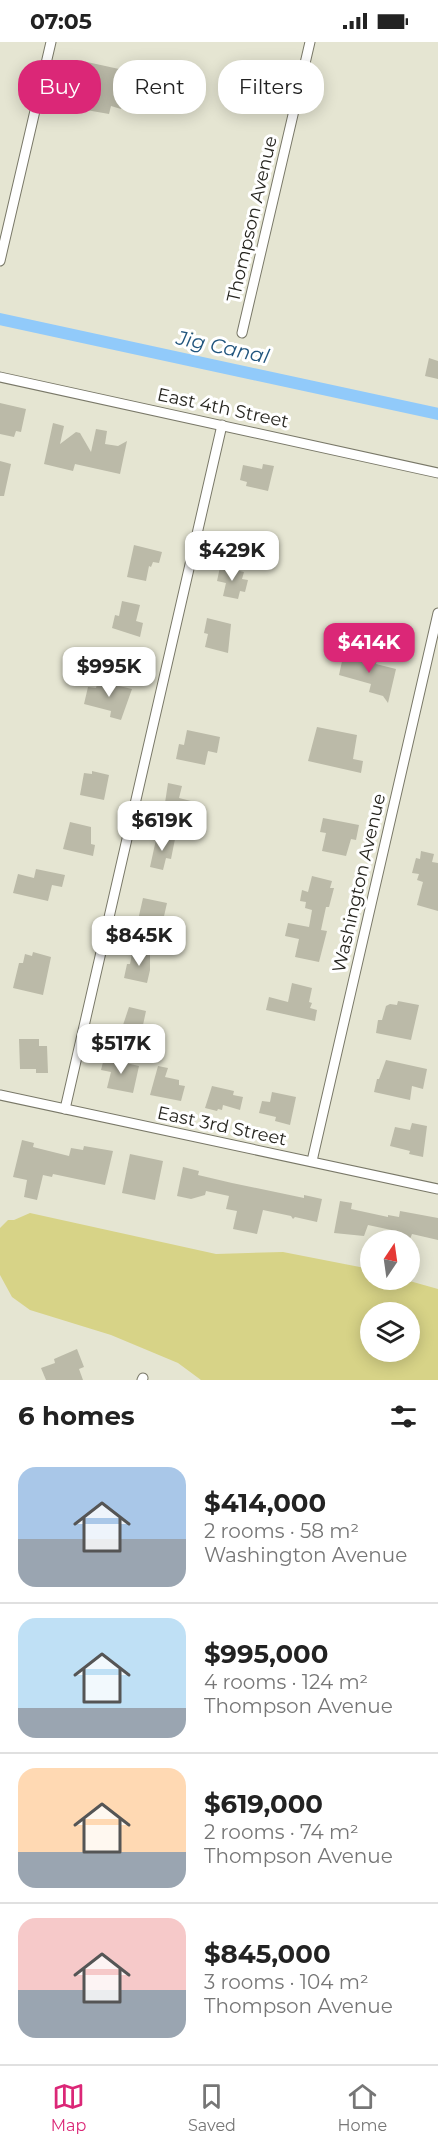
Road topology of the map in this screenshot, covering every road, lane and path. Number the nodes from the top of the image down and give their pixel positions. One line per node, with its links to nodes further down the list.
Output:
1 (51, 42): 3 (street)
2 (310, 42): 4 (street, Thompson Avenue)
3 (0, 261)
4 (242, 333)
5 (0, 377): 6 (street, East 4th Street)
6 (222, 425): 7 (street, East 4th Street); 10 (street)
7 (438, 472)
8 (438, 613): 11 (street, Washington Avenue)
9 (0, 1095): 10 (street, East 3rd Street)
10 (65, 1109): 11 (street, East 3rd Street)
11 (312, 1161): 12 (street, East 3rd Street)
12 (438, 1189)

